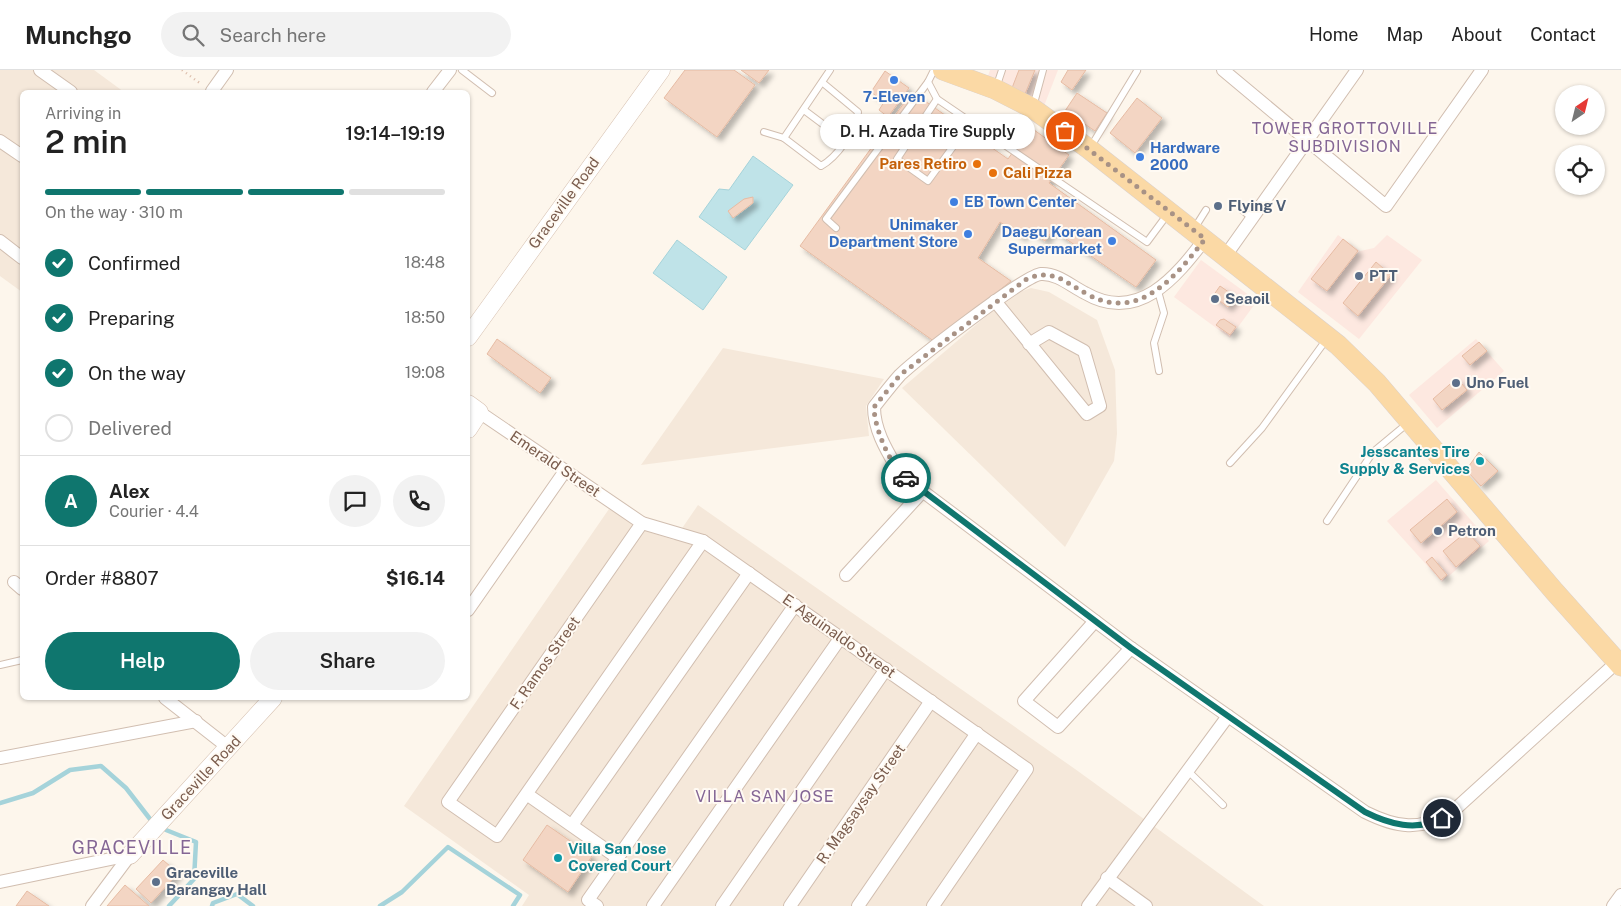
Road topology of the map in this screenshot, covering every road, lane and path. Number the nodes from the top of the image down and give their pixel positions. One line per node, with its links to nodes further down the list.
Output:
1 (40, 70): 17 (street)
2 (182, 70): 18 (path)
3 (227, 70): 19 (street)
4 (450, 70): 20 (street)
5 (462, 70): 21 (lane)
6 (661, 70): 42 (street, Graceville Road)
7 (830, 70): 15 (lane)
8 (1002, 70): 16 (lane)
9 (1044, 70): 23 (lane)
10 (1223, 70): 30 (street)
11 (1357, 70): 30 (street)
12 (1482, 70): 30 (street)
13 (1137, 71): 31 (lane)
14 (939, 73): 16 (main road); 22 (lane); 35 (lane)
15 (823, 83): 24 (lane); 28 (lane)
16 (995, 89): 23 (main road)
17 (67, 90)
18 (211, 90)
19 (213, 90)
20 (435, 90)
21 (492, 93)
22 (937, 100): 25 (lane); 25 (lane)
23 (1032, 108): 31 (main road)
24 (804, 110): 27 (lane); 28 (lane)
25 (971, 122): 34 (lane)
26 (764, 132): 27 (lane)
27 (784, 138): 28 (lane)
28 (844, 140)
29 (0, 141): 32 (street)
30 (1307, 141): 38 (street)
31 (1089, 149): 34 (main road)
32 (20, 155)
33 (1206, 210): 36 (lane)
34 (1170, 212): 36 (main road)
35 (836, 228)
36 (1199, 234): 38 (main road); 40 (street)
37 (0, 240): 39 (street)
38 (1226, 255): 43 (main road)
39 (20, 256)
40 (1158, 291): 41 (street); 45 (lane)
41 (995, 301): 44 (street); 51 (street)
42 (470, 334)
43 (1328, 337): 48 (main road); 49 (lane)
44 (1029, 344): 44 (street)
45 (1159, 371)
46 (473, 408): 47 (street); 50 (street, Emerald Street)
47 (470, 421)
48 (1409, 422): 52 (lane); 63 (main road)
49 (1230, 463)
50 (565, 471): 53 (street, Emerald Street); 58 (street)
51 (923, 491): 56 (street); 59 (street)
52 (1327, 521)
53 (642, 523): 54 (street, E. Aguinaldo Street); 75 (street, F. Ramos Street)
54 (703, 540): 55 (street, E. Aguinaldo Street); 75 (street)
55 (749, 573): 57 (street, E. Aguinaldo Street); 77 (street)
56 (846, 575)
57 (795, 605): 60 (street, E. Aguinaldo Street); 79 (street)
58 (470, 607)
59 (1096, 621): 61 (street); 61 (street)
60 (840, 637): 65 (street, E. Aguinaldo Street); 85 (street)
61 (1131, 648): 69 (street)
62 (20, 660): 64 (lane)
63 (1619, 664): 69 (street)
64 (0, 665)
65 (886, 669): 68 (street, E. Aguinaldo Street); 86 (street)
66 (168, 700): 70 (street)
67 (271, 700): 72 (street, Graceville Road)
68 (932, 701): 71 (street, E. Aguinaldo Street); 87 (street, R. Magsaysay Street)
69 (1228, 716): 74 (street)
70 (196, 721): 72 (street); 73 (street)
71 (977, 733): 88 (street); 89 (street, E. Aguinaldo Street)
72 (230, 748): 78 (street, Graceville Road)
73 (0, 758)
74 (1188, 770): 76 (lane); 80 (street)
75 (528, 795): 77 (street)
76 (1222, 805)
77 (572, 825): 79 (street)
78 (130, 855): 81 (street); 83 (street, Graceville Road)
79 (618, 858): 84 (street)
80 (1107, 878): 90 (street); 91 (street)
81 (0, 882)
82 (1621, 895): 92 (street)
83 (92, 906)
84 (597, 906)
85 (653, 906)
86 (722, 906)
87 (790, 906)
88 (858, 906)
89 (933, 906)
90 (1088, 906)
91 (1146, 906)
92 (1613, 906)

